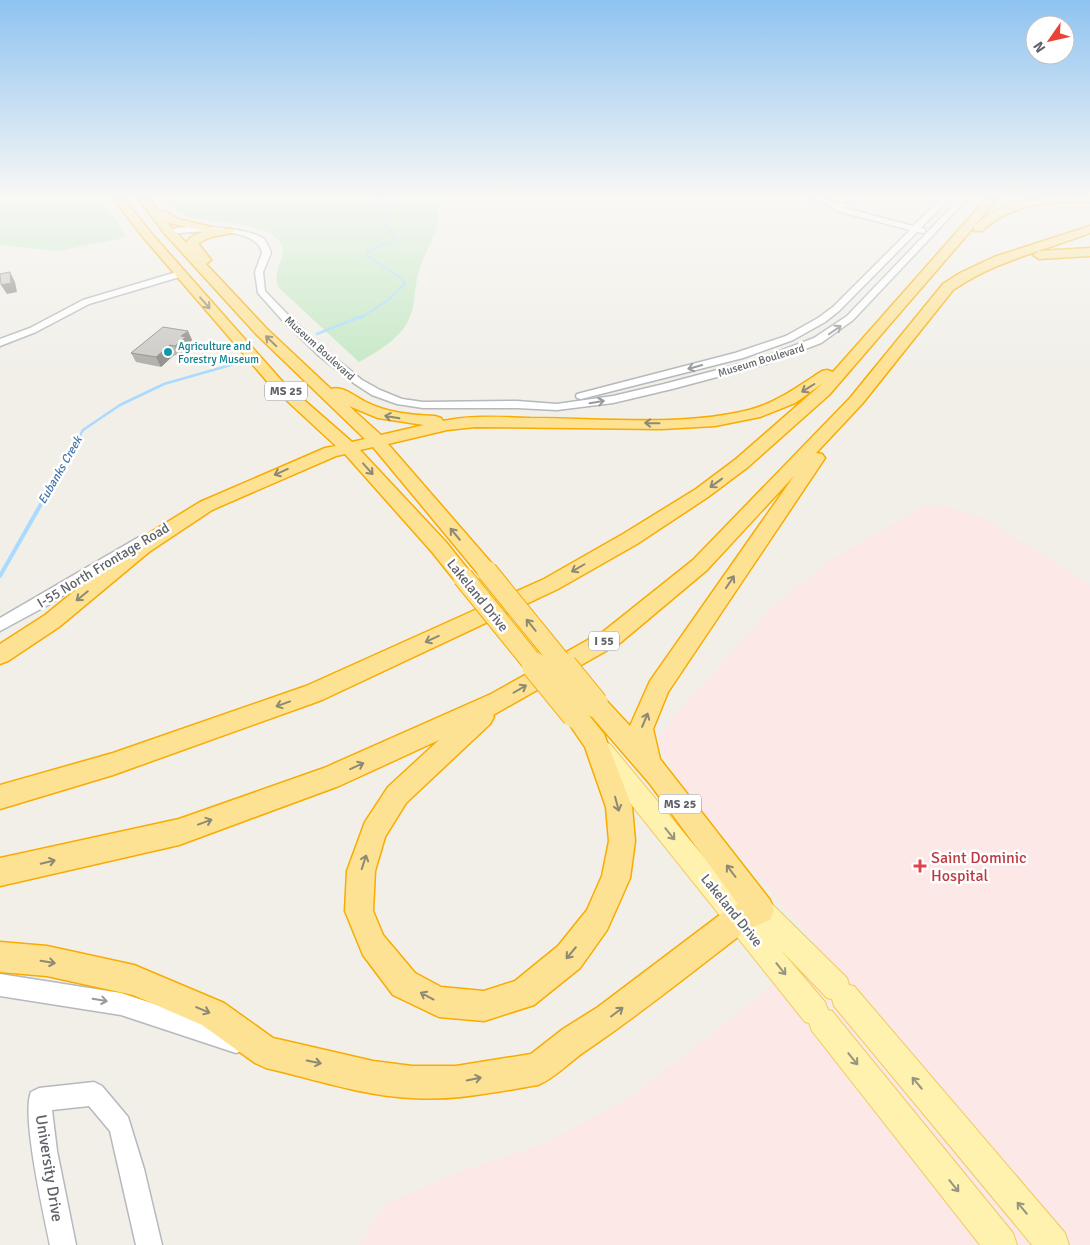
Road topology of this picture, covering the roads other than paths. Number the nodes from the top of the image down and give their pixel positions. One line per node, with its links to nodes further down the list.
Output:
1 (165, 256): 12 (highway, Lakeland Drive / MS 25)
2 (192, 256): 11 (highway, Lakeland Drive / MS 25)
3 (201, 256): 11 (highway)
4 (266, 256): 23 (street, Museum Boulevard)
5 (888, 256): 13 (street, Museum Boulevard)
6 (909, 256): 14 (street, Museum Boulevard)
7 (943, 256): 17 (highway)
8 (956, 256): 28 (highway)
9 (1007, 256): 15 (highway, I 55)
10 (1041, 256): 15 (highway)
11 (201, 266): 12 (highway); 20 (highway, Lakeland Drive / MS 25, one-way to 11)
12 (180, 274): 16 (street); 21 (highway, Lakeland Drive / MS 25, one-way to 21)
13 (843, 302): 14 (street); 18 (street, Museum Boulevard)
14 (860, 307): 19 (street, Museum Boulevard, one-way to 14)
15 (904, 342): 22 (highway, I 55)
16 (0, 344)
17 (862, 349): 24 (highway, one-way to 24); 28 (highway)
18 (737, 356): 19 (street); 23 (street, Museum Boulevard, one-way to 23)
19 (749, 365): 23 (street, Museum Boulevard, one-way to 19)
20 (298, 367): 24 (highway, one-way to 20); 25 (highway, Lakeland Drive / MS 25)
21 (276, 383): 26 (highway, Lakeland Drive / MS 25); 27 (highway)
22 (856, 400): 32 (highway, I 55, one-way to 22); 35 (highway, one-way to 22)
23 (531, 405)
24 (475, 422): 25 (highway)
25 (377, 441): 26 (highway); 33 (highway, Lakeland Drive / MS 25, one-way to 25, bridge)
26 (348, 447): 27 (highway); 33 (highway, Lakeland Drive / MS 25, one-way to 33, bridge)
27 (309, 460): 29 (highway, one-way to 29)
28 (742, 463): 36 (highway, one-way to 36)
29 (206, 506): 30 (street, I-55 North Frontage Road); 31 (highway, one-way to 31)
30 (0, 625)
31 (0, 655)
32 (499, 702): 34 (highway, one-way to 32); 37 (highway, I 55, one-way to 32)
33 (585, 709): 34 (highway, Lakeland Drive / MS 25); 35 (highway, Lakeland Drive / MS 25)
34 (595, 742): 38 (main road, Lakeland Drive, one-way to 38)
35 (649, 767): 38 (highway, Lakeland Drive / MS 25, one-way to 35)
36 (0, 797)
37 (0, 872)
38 (750, 914): 41 (highway, one-way to 38); 44 (main road, Lakeland Drive, one-way to 44); 45 (main road, Lakeland Drive, one-way to 38)
39 (0, 957): 41 (highway, one-way to 41)
40 (0, 985): 41 (street, one-way to 41)
41 (266, 1052)
42 (63, 1245): 43 (street, University Drive)
43 (149, 1245)
44 (1001, 1245)
45 (1053, 1245)

